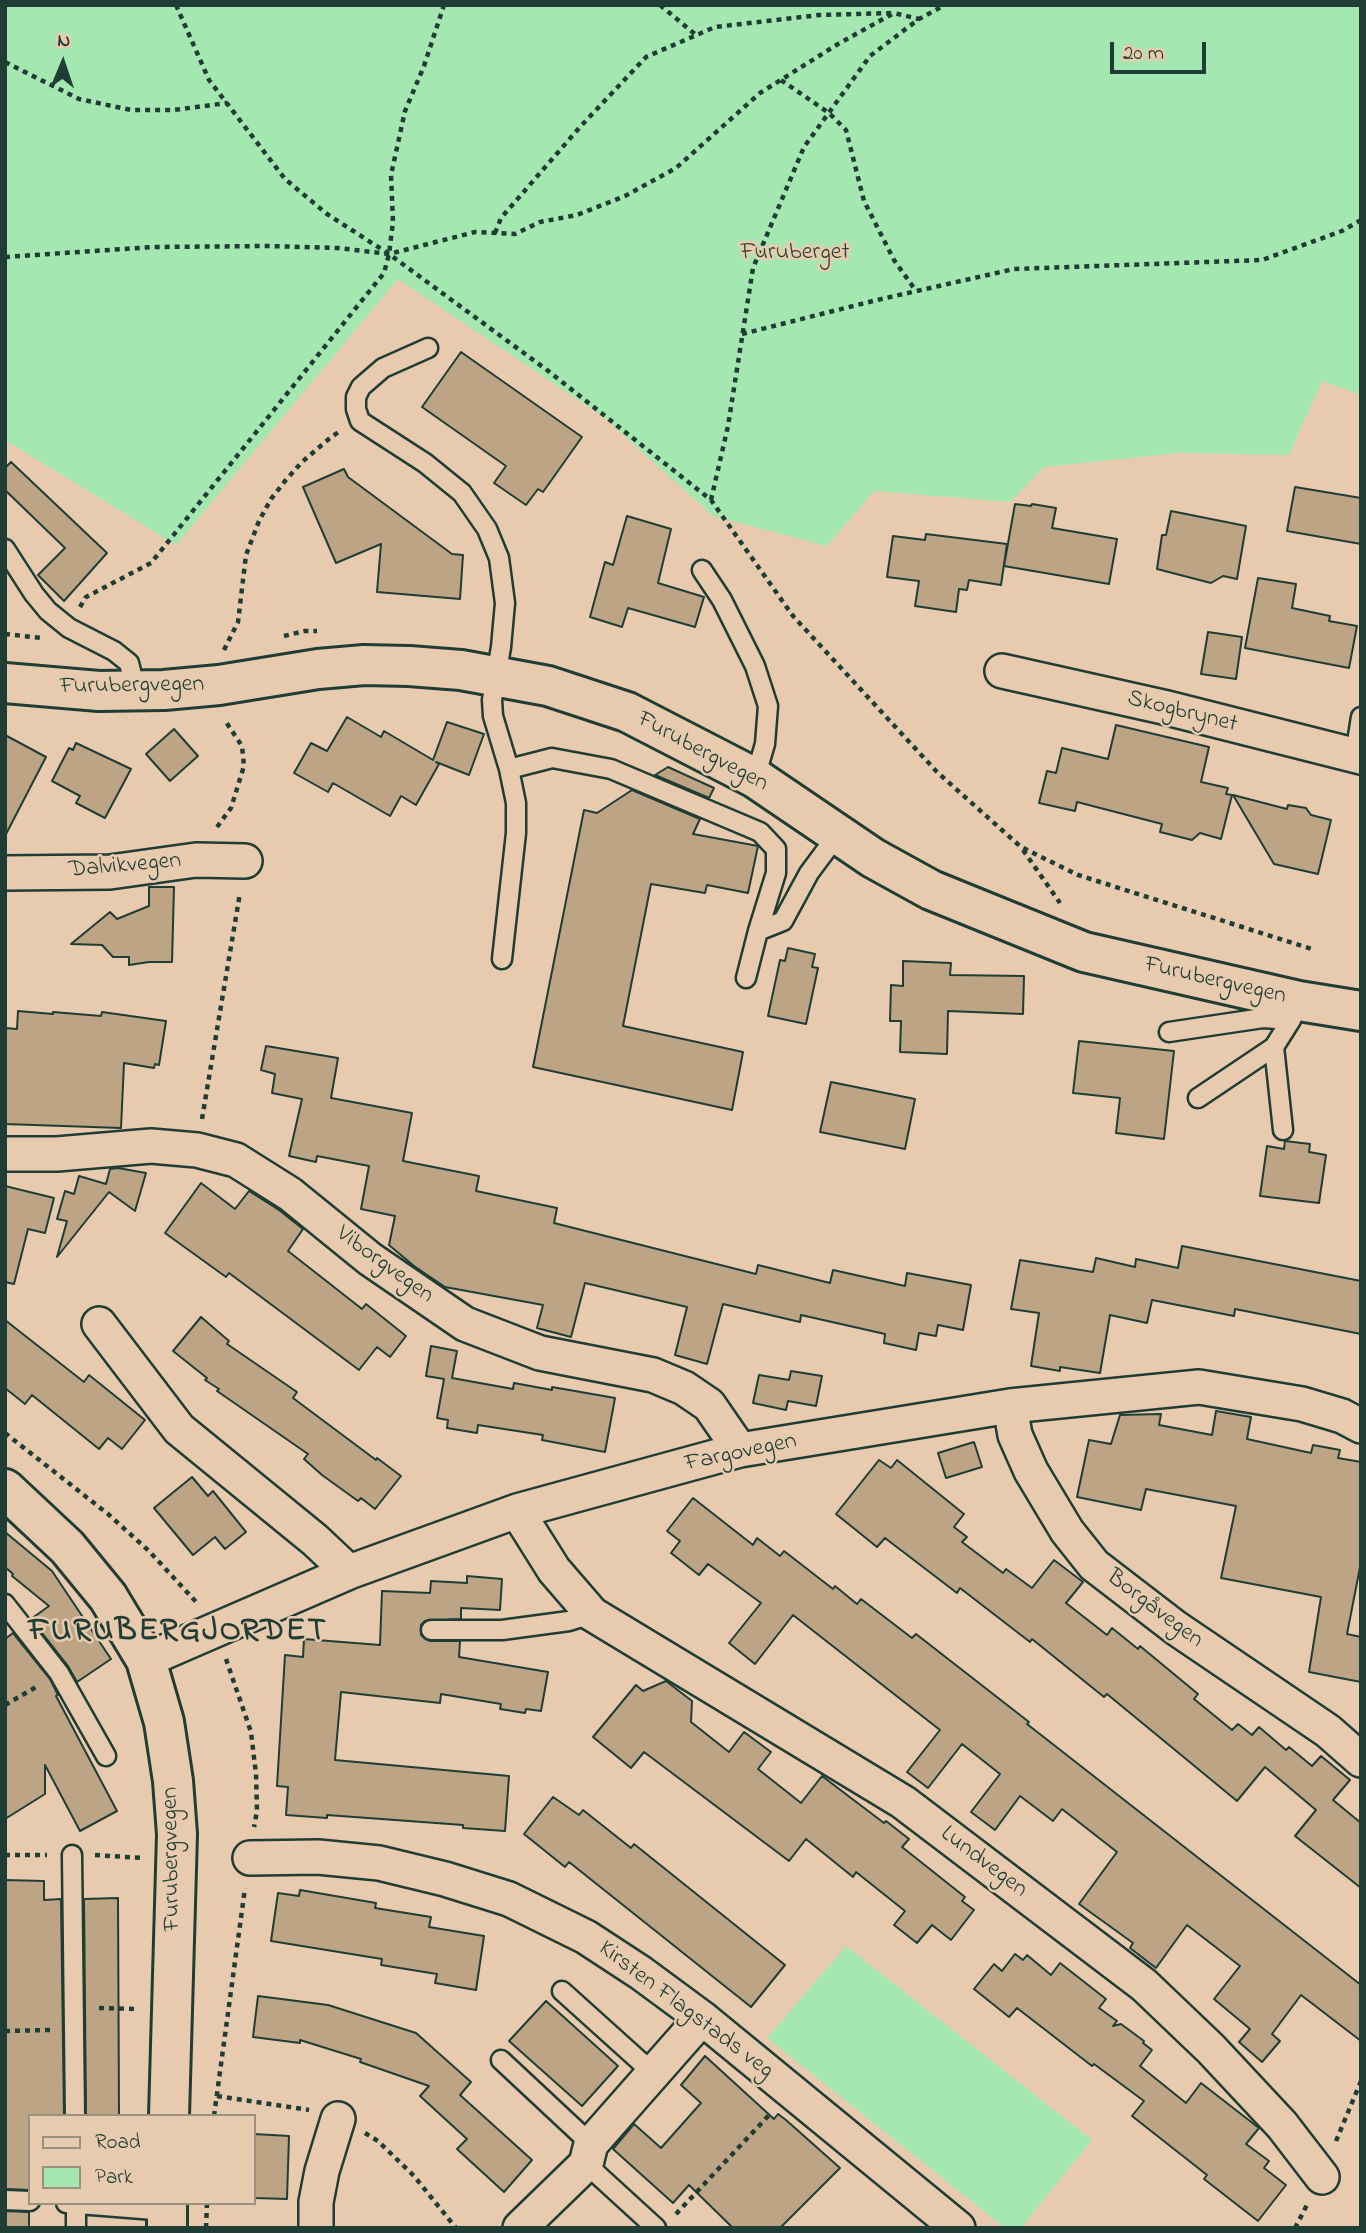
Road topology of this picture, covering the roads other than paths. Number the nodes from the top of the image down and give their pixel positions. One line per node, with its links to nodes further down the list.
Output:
1 (428, 348): 5 (lane)
2 (5, 549): 7 (lane)
3 (702, 570): 11 (lane)
4 (1002, 670): 9 (street, Skogbrynet)
5 (495, 675): 7 (main road, Furubergvegen); 10 (lane); 11 (main road, Furubergvegen)
6 (5, 683): 7 (main road, Furubergvegen)
7 (136, 691)
8 (1361, 717): 9 (lane)
9 (1358, 756)
10 (509, 769): 15 (lane); 16 (lane)
11 (755, 778): 12 (main road, Furubergvegen)
12 (838, 834): 15 (lane); 18 (main road, Furubergvegen)
13 (245, 861): 14 (street, Dalvikvegen)
14 (5, 873)
15 (758, 931): 17 (lane)
16 (502, 959)
17 (746, 978)
18 (1295, 1010): 19 (main road, Furubergvegen); 20 (lane); 21 (lane)
19 (1361, 1011)
20 (1169, 1032)
21 (1274, 1047): 22 (lane); 23 (lane)
22 (1198, 1098)
23 (1283, 1130)
24 (5, 1154): 28 (street, Viborgvegen)
25 (99, 1324): 31 (street)
26 (1010, 1406): 27 (street, Fargovegen); 28 (street, Fargovegen); 37 (street, Borgåvegen)
27 (1361, 1426)
28 (740, 1450): 30 (street, Fargovegen)
29 (5, 1489): 35 (main road, Furubergvegen)
30 (517, 1511): 31 (street, Fargovegen); 33 (street, Lundvegen)
31 (348, 1572): 35 (street, Fargovegen)
32 (5, 1604): 36 (lane)
33 (592, 1614): 34 (lane); 48 (street, Lundvegen)
34 (431, 1630)
35 (146, 1660): 45 (main road, Furubergvegen)
36 (106, 1756)
37 (1361, 1760)
38 (72, 1855): 44 (lane)
39 (250, 1858): 41 (street, Kirsten Flagstads veg)
40 (562, 1991): 43 (lane)
41 (702, 2018): 43 (street); 58 (street, Kirsten Flagstads veg)
42 (501, 2060): 47 (lane)
43 (653, 2073): 47 (street)
44 (75, 2114)
45 (169, 2114)
46 (338, 2119): 55 (street)
47 (588, 2154): 56 (street); 57 (lane)
48 (1322, 2177)
49 (5, 2200): 50 (lane)
50 (28, 2201)
51 (76, 2205): 54 (lane)
52 (85, 2205): 53 (lane)
53 (167, 2214)
54 (76, 2228)
55 (316, 2228)
56 (520, 2228)
57 (656, 2228)
58 (958, 2228)

